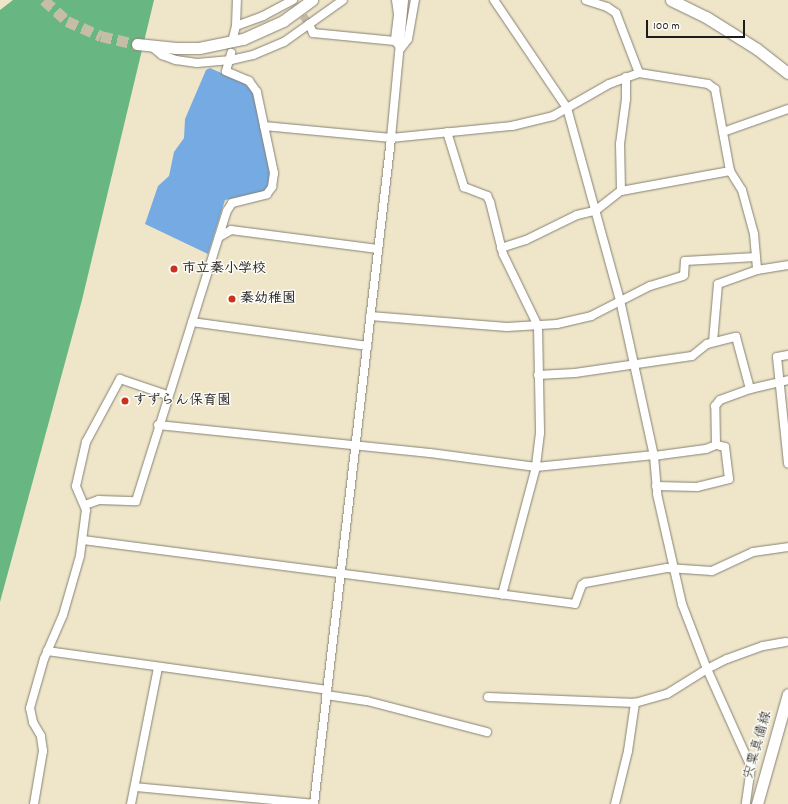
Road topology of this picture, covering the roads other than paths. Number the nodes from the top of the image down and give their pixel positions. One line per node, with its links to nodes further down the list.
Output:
1 (237, 0): 12 (street)
2 (292, 0): 12 (street)
3 (312, 0): 16 (main road)
4 (343, 0): 11 (street)
5 (396, 0): 14 (street)
6 (404, 0): 14 (street)
7 (415, 0): 17 (street)
8 (494, 0): 22 (street)
9 (586, 0): 20 (street)
10 (671, 0): 19 (main road)
11 (309, 24): 14 (street); 18 (street)
12 (236, 26): 13 (street)
13 (233, 38)
14 (399, 39): 17 (street)
15 (137, 44): 16 (main road)
16 (152, 47): 18 (street)
17 (400, 48): 27 (street)
18 (231, 57): 24 (street)
19 (788, 73)
20 (639, 74): 21 (street); 26 (street)
21 (626, 77): 22 (street); 29 (street)
22 (567, 108): 25 (street); 30 (street)
23 (788, 109): 26 (street)
24 (264, 126): 27 (street); 31 (street)
25 (447, 132): 27 (street); 32 (street)
26 (723, 132): 28 (street)
27 (391, 138): 33 (street)
28 (730, 171): 29 (street); 34 (street)
29 (621, 191): 30 (street)
30 (595, 210): 32 (street); 37 (street)
31 (219, 237): 33 (street); 39 (street)
32 (501, 248): 40 (street)
33 (378, 249): 38 (street)
34 (756, 258): 36 (street); 37 (street)
35 (788, 265): 36 (street)
36 (757, 270): 41 (street)
37 (620, 300): 40 (street); 44 (street)
38 (370, 316): 40 (street); 42 (street)
39 (192, 322): 42 (street); 49 (street)
40 (538, 326): 45 (street)
41 (713, 342): 44 (street); 48 (street)
42 (367, 346): 51 (street)
43 (788, 355): 47 (street)
44 (633, 364): 45 (street); 53 (street)
45 (538, 375): 55 (street)
46 (788, 380): 47 (street)
47 (778, 382): 48 (street); 54 (street)
48 (750, 389): 52 (street)
49 (167, 395): 50 (street); 57 (street)
50 (158, 425): 51 (street); 57 (street)
51 (355, 445): 55 (street); 61 (street)
52 (716, 445): 53 (street); 56 (street)
53 (654, 455): 55 (street); 56 (street)
54 (788, 463)
55 (536, 467): 62 (street)
56 (656, 486): 60 (street)
57 (85, 505): 58 (street)
58 (82, 540): 61 (street); 64 (street)
59 (788, 547): 60 (street)
60 (673, 568): 62 (street); 66 (street)
61 (341, 573): 62 (street); 67 (street)
62 (502, 595)
63 (786, 642): 66 (street)
64 (47, 651): 65 (street); 73 (street)
65 (158, 668): 67 (street); 72 (street)
66 (707, 668): 70 (street); 77 (street)
67 (327, 692): 71 (street); 75 (street)
68 (788, 694): 78 (main road, 宍粟真備線)
69 (488, 697): 70 (street)
70 (635, 703): 76 (street)
71 (487, 732)
72 (135, 787): 74 (street); 75 (street)
73 (34, 804)
74 (131, 804)
75 (314, 804)
76 (615, 804)
77 (746, 804)
78 (756, 804)

